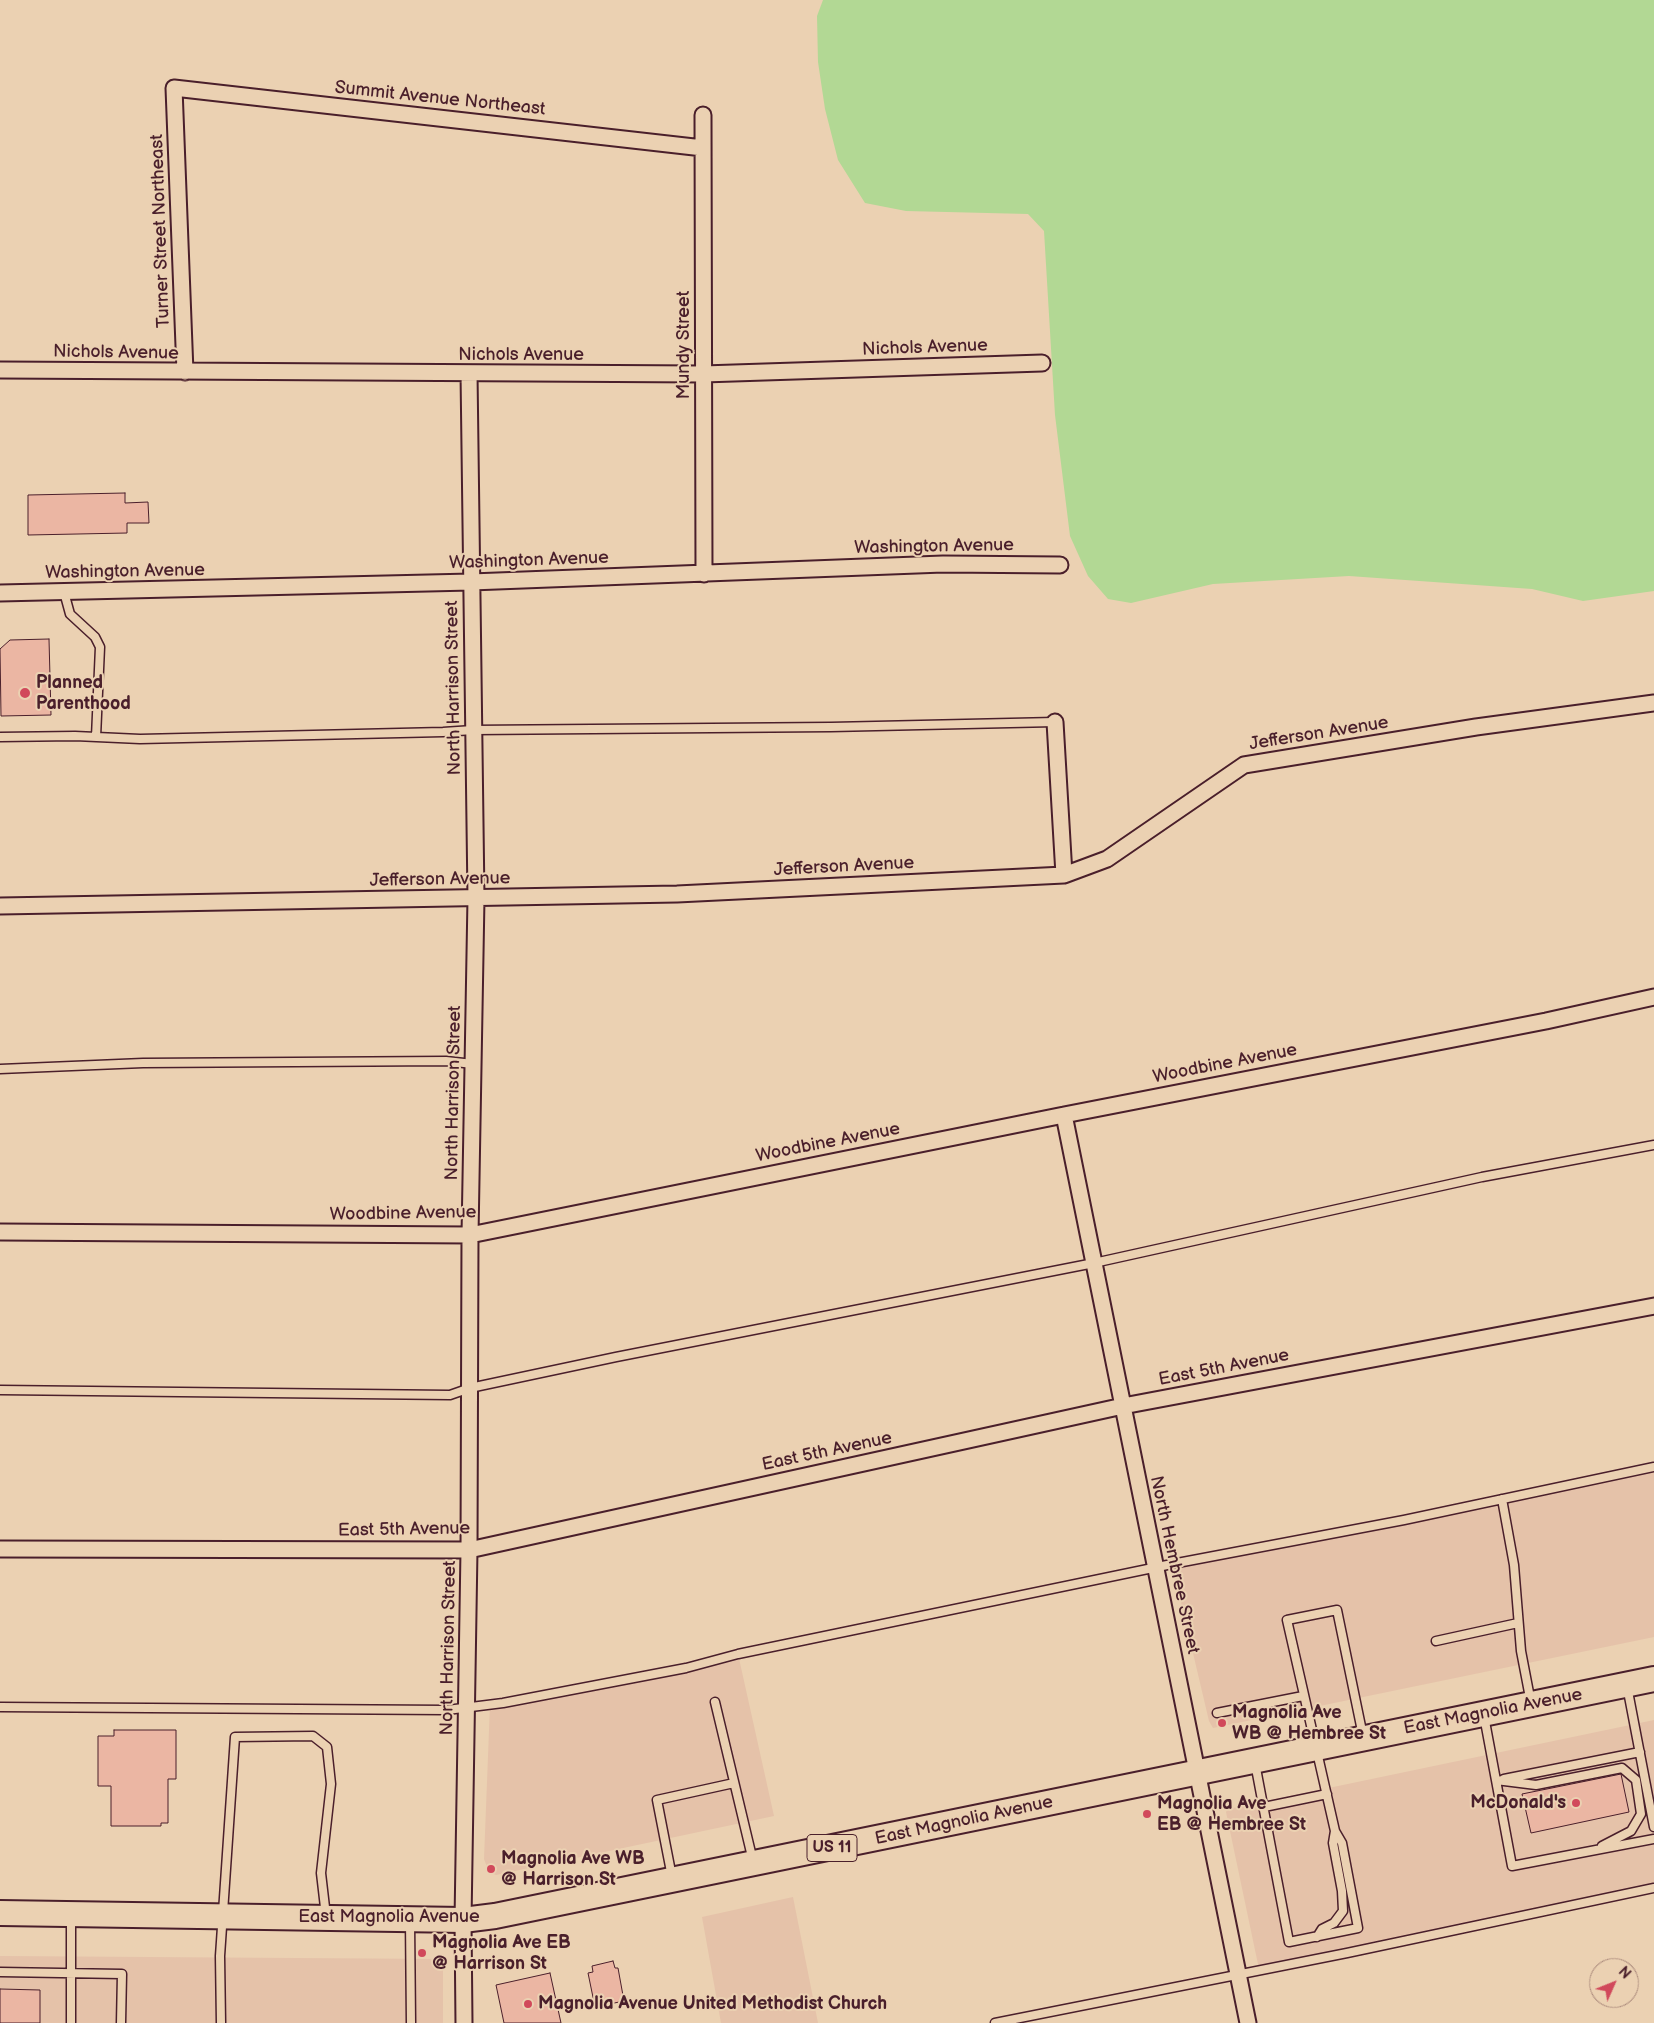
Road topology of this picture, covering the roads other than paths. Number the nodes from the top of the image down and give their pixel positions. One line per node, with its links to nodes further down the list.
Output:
1 (174, 88): 3 (street, Summit Avenue Northeast); 6 (street, Turner Street Northeast)
2 (703, 115): 3 (street, Mundy Street)
3 (703, 148): 8 (street, Mundy Street)
4 (1042, 363): 8 (street, Nichols Avenue)
5 (0, 370): 6 (street, Nichols Avenue)
6 (185, 372): 7 (street, Nichols Avenue)
7 (469, 373): 8 (street, Nichols Avenue); 11 (street, North Harrison Street)
8 (703, 374): 10 (street, Mundy Street)
9 (1060, 565): 10 (street, Washington Avenue)
10 (704, 574): 11 (street, Washington Avenue)
11 (471, 582): 12 (street, Washington Avenue); 16 (street, North Harrison Street)
12 (64, 592): 13 (street, Washington Avenue); 18 (lane)
13 (0, 593)
14 (1654, 703): 19 (street, Jefferson Avenue)
15 (1055, 722): 16 (lane); 19 (street)
16 (473, 730): 18 (lane); 20 (street, North Harrison Street)
17 (0, 737): 18 (lane)
18 (96, 737)
19 (1064, 875): 20 (street, Jefferson Avenue)
20 (476, 898): 21 (street, Jefferson Avenue); 23 (street, North Harrison Street)
21 (0, 906)
22 (1654, 997): 25 (street, Woodbine Avenue)
23 (473, 1064): 24 (lane); 28 (street, North Harrison Street)
24 (0, 1069)
25 (1064, 1115): 28 (street, Woodbine Avenue); 29 (street, North Hembree Street)
26 (1654, 1145): 29 (lane)
27 (0, 1232): 28 (street, Woodbine Avenue)
28 (470, 1235): 31 (street, North Harrison Street)
29 (1094, 1263): 31 (lane); 33 (street, North Hembree Street)
30 (1654, 1306): 33 (street, East 5th Avenue)
31 (470, 1388): 32 (lane); 37 (street, North Harrison Street)
32 (0, 1390)
33 (1123, 1406): 37 (street, East 5th Avenue); 38 (street, North Hembree Street)
34 (1654, 1468): 35 (lane)
35 (1502, 1499): 38 (lane); 39 (lane)
36 (0, 1549): 37 (street, East 5th Avenue)
37 (470, 1550): 47 (street, North Harrison Street)
38 (1156, 1568): 47 (lane); 54 (street, North Hembree Street)
39 (1518, 1623): 40 (lane); 45 (lane)
40 (1436, 1641)
41 (1654, 1679): 42 (main road, East Magnolia Avenue / US 11)
42 (1626, 1684): 45 (main road, East Magnolia Avenue / US 11); 52 (lane)
43 (1304, 1696): 48 (lane); 50 (lane); 51 (lane)
44 (715, 1702): 56 (lane)
45 (1531, 1704): 49 (main road, East Magnolia Avenue / US 11)
46 (0, 1707): 47 (lane)
47 (466, 1707): 71 (street, North Harrison Street)
48 (1217, 1714)
49 (1483, 1714): 50 (main road, East Magnolia Avenue / US 11); 55 (lane)
50 (1363, 1738): 51 (main road, East Magnolia Avenue / US 11)
51 (1316, 1749): 53 (main road, East Magnolia Avenue / US 11); 57 (lane)
52 (1640, 1752): 55 (lane); 59 (lane)
53 (1254, 1761): 54 (main road, East Magnolia Avenue / US 11); 58 (lane)
54 (1197, 1773): 63 (main road, East Magnolia Avenue / US 11); 75 (street, North Hembree Street)
55 (1496, 1780): 62 (lane); 62 (lane)
56 (734, 1783): 63 (lane); 64 (lane)
57 (1327, 1794): 58 (lane); 60 (lane)
58 (1264, 1807): 72 (lane)
59 (1654, 1826)
60 (1335, 1831): 72 (lane); 72 (lane)
61 (1654, 1839): 62 (lane)
62 (1593, 1850)
63 (754, 1864): 64 (main road, East Magnolia Avenue / US 11)
64 (672, 1880): 71 (main road, East Magnolia Avenue / US 11)
65 (1654, 1888): 75 (lane)
66 (0, 1913): 67 (main road, East Magnolia Avenue / US 11)
67 (70, 1914): 68 (main road, East Magnolia Avenue / US 11); 74 (lane)
68 (222, 1916): 69 (main road, East Magnolia Avenue / US 11); 69 (lane); 78 (lane)
69 (327, 1918): 70 (main road, East Magnolia Avenue / US 11)
70 (410, 1919): 71 (main road, East Magnolia Avenue / US 11); 79 (lane)
71 (463, 1920): 80 (street, North Harrison Street)
72 (1317, 1936)
73 (0, 1972): 74 (lane)
74 (71, 1972): 76 (lane); 77 (lane)
75 (1238, 1974): 81 (lane); 82 (street, North Hembree Street)
76 (71, 2023)
77 (121, 2023)
78 (221, 2023)
79 (411, 2023)
80 (464, 2023)
81 (995, 2023)
82 (1248, 2023)

